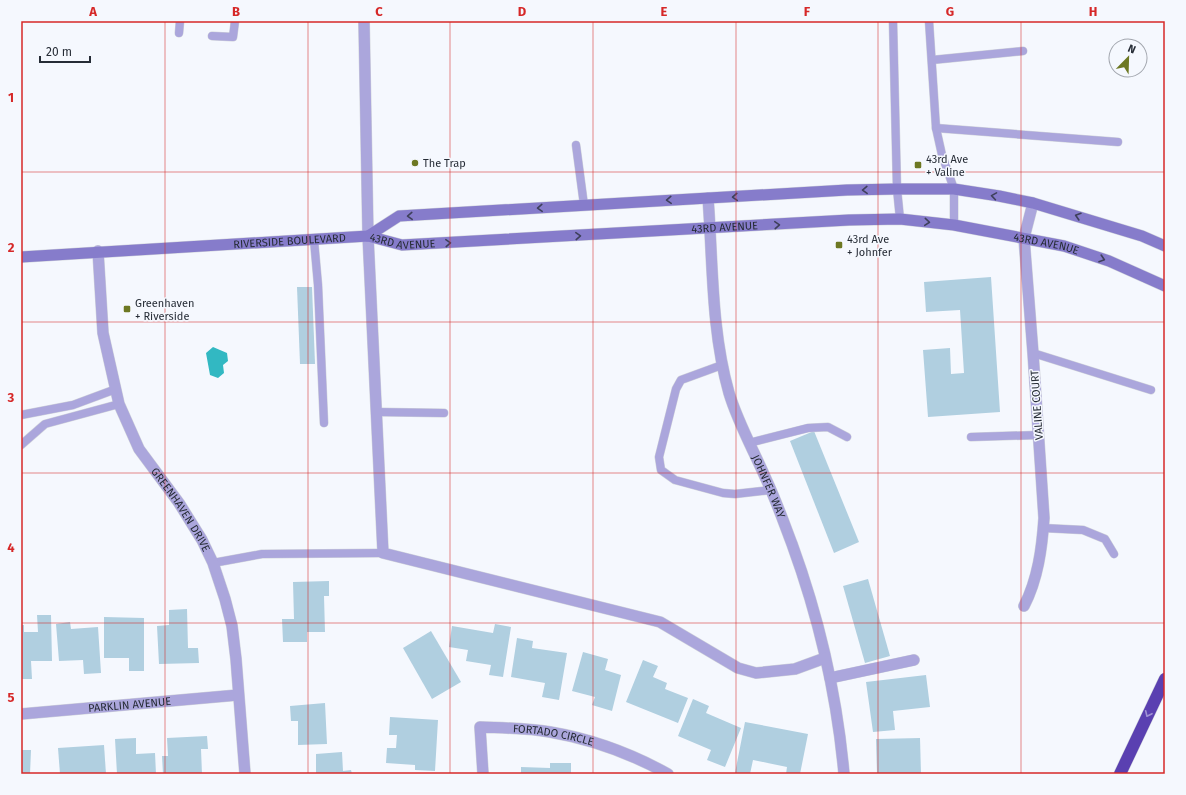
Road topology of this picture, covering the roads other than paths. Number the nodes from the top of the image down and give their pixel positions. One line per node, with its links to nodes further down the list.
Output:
1 (180, 21): 6 (lane)
2 (235, 21): 7 (lane)
3 (364, 21): 21 (street)
4 (893, 21): 13 (lane)
5 (929, 21): 9 (lane)
6 (179, 34)
7 (212, 36)
8 (1023, 51): 9 (lane)
9 (932, 60): 10 (lane)
10 (936, 128): 11 (lane); 14 (lane)
11 (1118, 142)
12 (576, 145): 17 (lane)
13 (897, 189): 14 (main road, 43RD AVENUE); 15 (main road, 43RD AVENUE, one-way to 15); 18 (lane)
14 (954, 189): 16 (main road, 43RD AVENUE, one-way to 14); 19 (lane)
15 (708, 198): 17 (main road, 43RD AVENUE, one-way to 17); 20 (street, JOHNFER WAY)
16 (1033, 203): 22 (street, VALINE COURT); 24 (main road, 43RD AVENUE, one-way to 16)
17 (584, 205): 21 (main road, 43RD AVENUE, one-way to 21)
18 (900, 219): 19 (main road, 43RD AVENUE, one-way to 19); 20 (main road, 43RD AVENUE, one-way to 18)
19 (954, 225): 22 (main road, 43RD AVENUE)
20 (710, 229): 21 (main road, 43RD AVENUE, one-way to 20); 29 (street, JOHNFER WAY)
21 (368, 236): 23 (main road, RIVERSIDE BOULEVARD); 33 (street)
22 (1024, 238): 27 (main road, 43RD AVENUE, one-way to 27); 28 (street, VALINE COURT)
23 (314, 240): 25 (main road, RIVERSIDE BOULEVARD); 36 (lane)
24 (1165, 246)
25 (98, 251): 26 (main road, RIVERSIDE BOULEVARD); 30 (street, GREENHAVEN DRIVE)
26 (21, 257)
27 (1165, 286)
28 (1033, 353): 31 (lane); 37 (street, VALINE COURT)
29 (722, 365): 40 (street, JOHNFER WAY); 42 (lane)
30 (116, 389): 32 (street, GREENHAVEN DRIVE); 35 (lane)
31 (1152, 390)
32 (120, 404): 41 (lane); 46 (street, GREENHAVEN DRIVE)
33 (376, 412): 34 (lane); 44 (street)
34 (444, 413)
35 (21, 415)
36 (324, 423)
37 (1038, 435): 39 (lane); 43 (street, VALINE COURT)
38 (846, 436): 40 (lane)
39 (971, 437)
40 (749, 443): 42 (street, JOHNFER WAY)
41 (21, 445)
42 (771, 490): 48 (street, JOHNFER WAY)
43 (1043, 528): 45 (lane); 47 (street, VALINE COURT)
44 (383, 553): 46 (lane); 48 (street)
45 (1114, 554)
46 (213, 563): 52 (street, GREENHAVEN DRIVE)
47 (1024, 606)
48 (826, 658): 50 (street, JOHNFER WAY)
49 (914, 660): 50 (street)
50 (830, 678): 57 (street, JOHNFER WAY)
51 (1165, 679): 58 (highway, one-way to 58)
52 (238, 695): 53 (street, PARKLIN AVENUE); 54 (street, GREENHAVEN DRIVE)
53 (21, 714)
54 (245, 774)
55 (483, 774): 56 (street, FORTADO CIRCLE)
56 (668, 774)
57 (844, 774)
58 (1120, 774)

